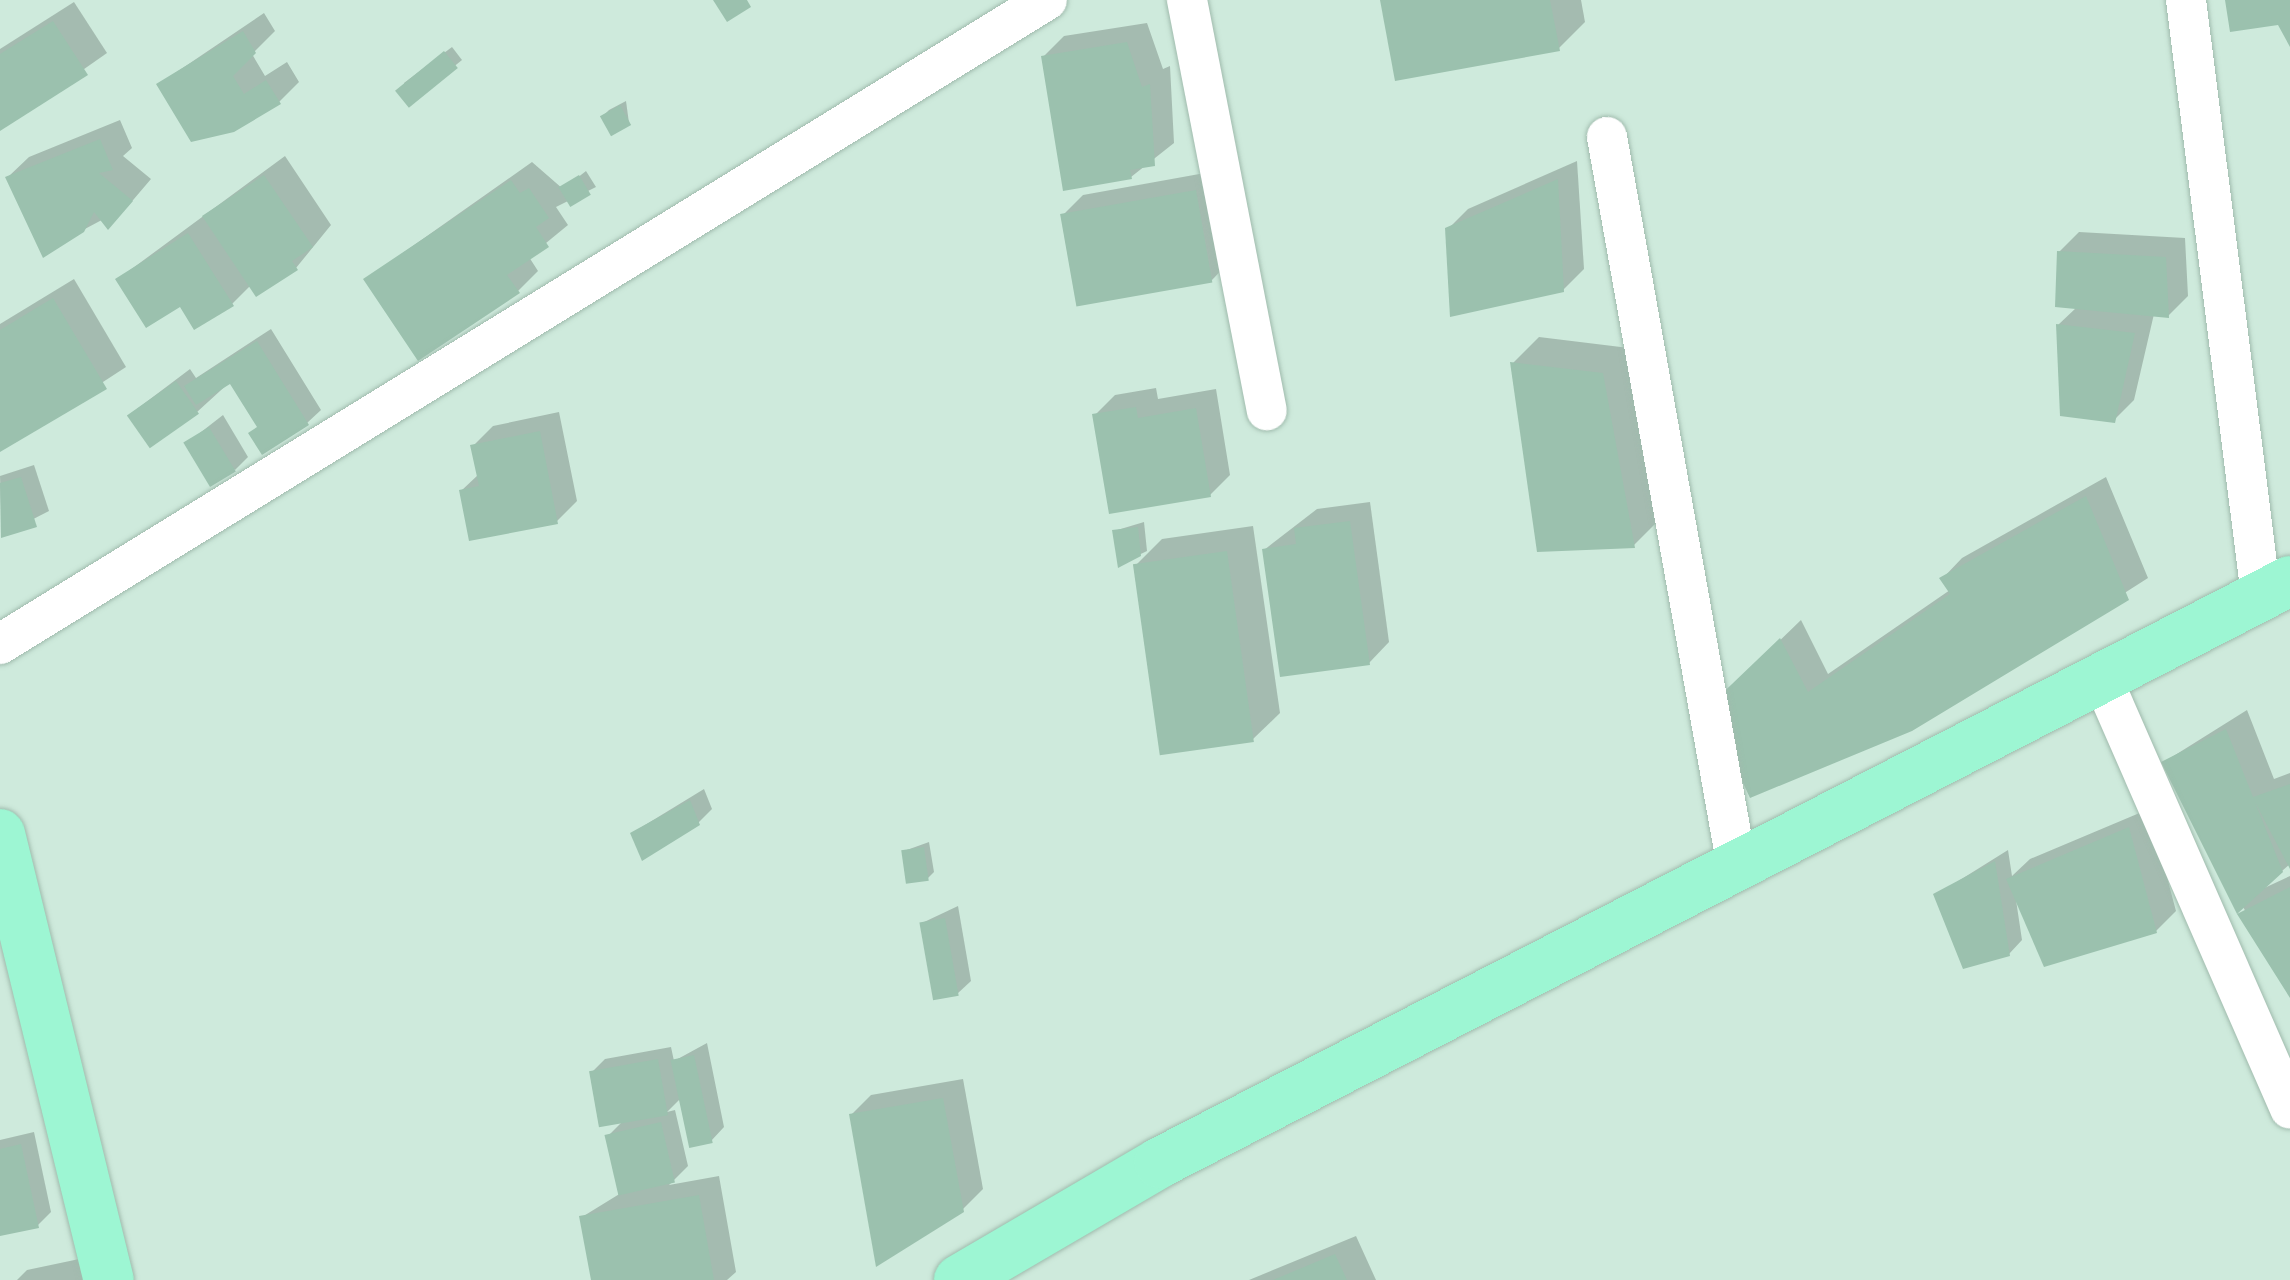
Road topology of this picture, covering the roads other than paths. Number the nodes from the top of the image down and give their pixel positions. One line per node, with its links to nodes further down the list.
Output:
1 (1047, 0): 7 (street)
2 (1187, 0): 5 (street)
3 (2186, 0): 6 (street)
4 (1607, 137): 10 (street)
5 (1267, 410)
6 (2276, 588): 8 (main road)
7 (0, 644)
8 (2102, 676): 10 (main road); 11 (street)
9 (0, 834): 12 (main road)
10 (1736, 861): 13 (main road)
11 (2290, 1108)
12 (109, 1280)
13 (959, 1280)

